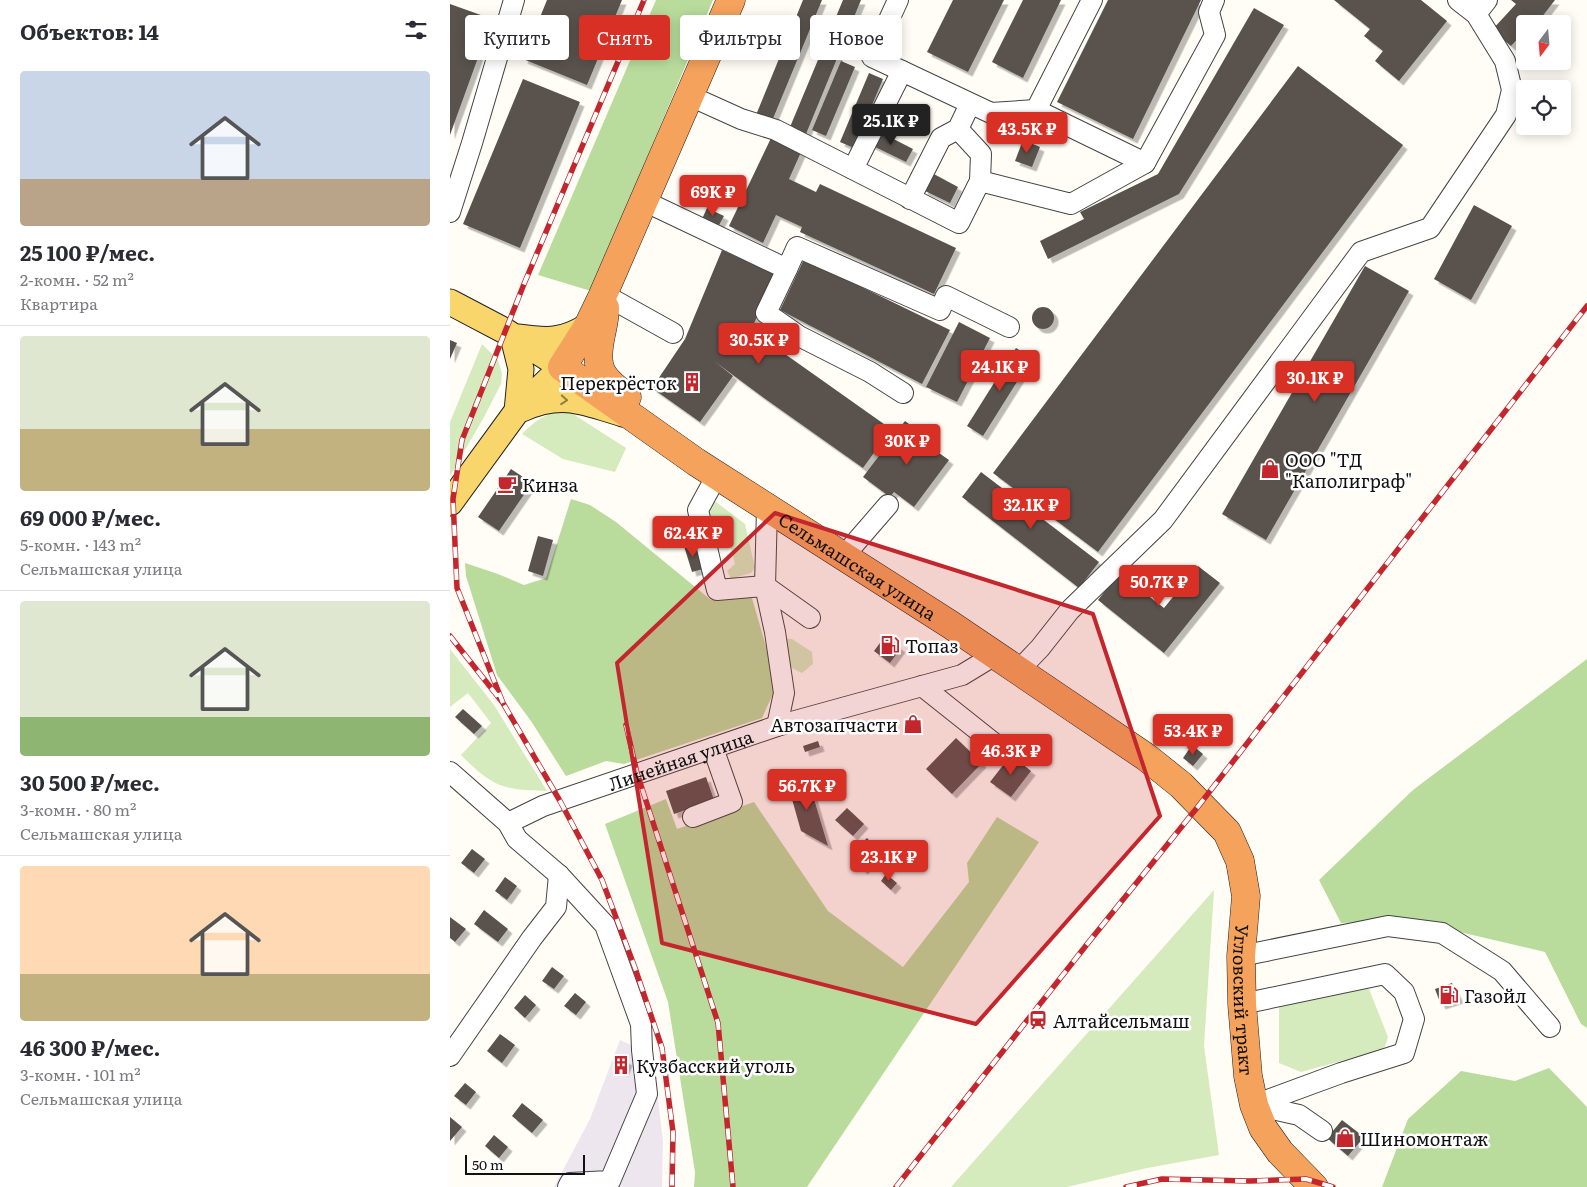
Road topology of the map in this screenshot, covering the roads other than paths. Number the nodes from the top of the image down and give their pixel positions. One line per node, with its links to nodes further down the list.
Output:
1 (514, 0): 18 (street)
2 (731, 0): 9 (highway)
3 (898, 0): 8 (street)
4 (1092, 0): 11 (street)
5 (1214, 0): 13 (street)
6 (1458, 0): 7 (street)
7 (1481, 7): 39 (street)
8 (902, 70): 10 (street); 14 (street)
9 (690, 96): 14 (street); 17 (highway)
10 (970, 104): 11 (street); 12 (street)
11 (1036, 110): 13 (street)
12 (958, 129): 15 (street); 16 (street)
13 (1145, 163): 15 (street)
14 (852, 169): 16 (street)
15 (980, 180): 16 (street)
16 (910, 199)
17 (644, 201): 19 (street); 20 (highway)
18 (450, 212)
19 (787, 269): 23 (street); 27 (street)
20 (602, 296): 22 (highway); 24 (street); 30 (highway)
21 (450, 302): 25 (main road, Сельмашская улица)
22 (588, 326): 25 (main road); 26 (highway)
23 (1009, 327)
24 (672, 334)
25 (513, 336): 26 (main road, Сельмашская улица); 28 (main road)
26 (562, 368): 28 (main road); 29 (highway, Сельмашская улица)
27 (904, 393)
28 (517, 412): 29 (main road, one-way to 29); 32 (main road)
29 (633, 418): 30 (highway, Сельмашская улица)
30 (660, 437): 31 (highway, Сельмашская улица)
31 (717, 475): 34 (highway, Сельмашская улица); 36 (street)
32 (450, 504)
33 (888, 504): 35 (street)
34 (767, 508): 35 (highway, Сельмашская улица); 36 (street)
35 (843, 557): 38 (highway, Сельмашская улица)
36 (765, 586): 37 (street); 41 (street)
37 (810, 618)
38 (995, 654): 39 (highway, Сельмашская улица); 40 (street, Линейная улица)
39 (1019, 670): 45 (highway, Сельмашская улица)
40 (922, 686): 41 (street, Линейная улица); 42 (street)
41 (777, 726): 43 (street, Линейная улица)
42 (994, 744)
43 (713, 748): 46 (street); 47 (street, Линейная улица)
44 (450, 772): 47 (street)
45 (1200, 804): 49 (highway, Угловский тракт)
46 (693, 817)
47 (508, 823): 48 (street)
48 (559, 876): 52 (street); 55 (street)
49 (1242, 956): 50 (highway, Угловский тракт); 51 (street)
50 (1242, 1004): 53 (highway, Угловский тракт); 53 (street)
51 (1550, 1027)
52 (450, 1056)
53 (1254, 1105): 54 (street); 56 (highway, Угловский тракт)
54 (1322, 1131)
55 (568, 1187)
56 (1314, 1187)

